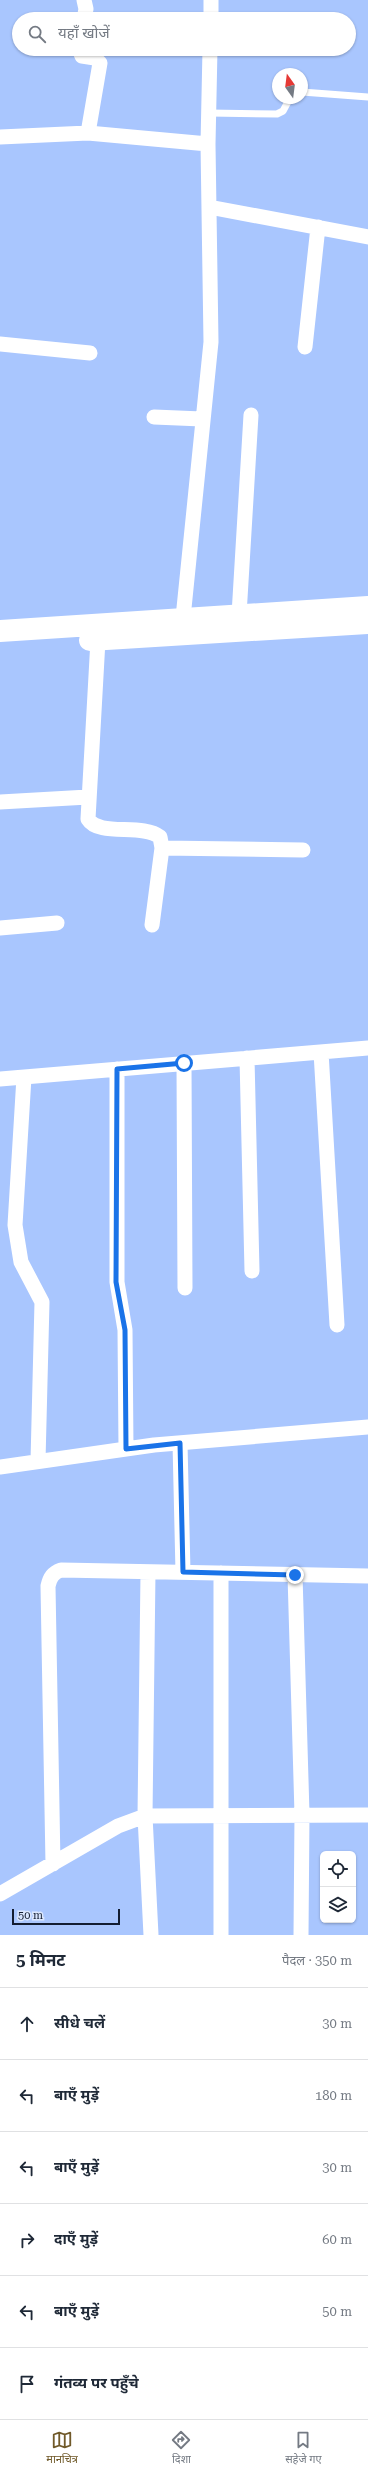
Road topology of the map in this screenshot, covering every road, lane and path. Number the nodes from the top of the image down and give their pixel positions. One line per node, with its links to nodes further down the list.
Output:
1 (84, 0): 3 (street)
2 (211, 0): 4 (street)
3 (85, 12)
4 (211, 12)
5 (82, 56): 11 (street)
6 (210, 56): 10 (street)
7 (308, 92): 8 (lane)
8 (368, 96)
9 (287, 104): 10 (lane)
10 (209, 113): 13 (street)
11 (88, 133): 12 (street); 13 (street)
12 (0, 137)
13 (208, 144): 14 (street)
14 (209, 207): 15 (street); 22 (street)
15 (318, 227): 16 (street); 18 (street)
16 (368, 236)
17 (0, 344): 19 (street)
18 (305, 347)
19 (90, 353)
20 (251, 415): 24 (street)
21 (154, 417): 22 (street)
22 (202, 419): 25 (street)
23 (368, 607): 24 (main road)
24 (239, 615): 25 (main road)
25 (183, 618): 27 (main road)
26 (368, 623): 28 (main road)
27 (0, 631)
28 (98, 640): 29 (main road); 30 (street)
29 (0, 646)
30 (88, 796): 31 (street); 32 (street)
31 (0, 802)
32 (162, 848): 33 (street); 35 (street)
33 (303, 850)
34 (58, 923): 36 (street)
35 (152, 925)
36 (0, 928)
37 (368, 1048): 38 (street)
38 (320, 1052): 39 (street); 46 (street)
39 (247, 1058): 40 (street); 44 (street)
40 (184, 1063): 41 (street); 45 (street)
41 (117, 1069): 42 (street); 49 (street)
42 (24, 1077): 43 (street); 50 (street)
43 (0, 1079)
44 (252, 1271)
45 (185, 1288)
46 (337, 1325)
47 (368, 1427): 48 (street)
48 (180, 1443): 49 (street); 53 (street)
49 (126, 1449): 50 (street)
50 (38, 1461): 51 (street)
51 (0, 1466)
52 (148, 1572): 53 (street); 59 (street); 61 (street)
53 (183, 1572): 54 (street)
54 (222, 1573): 55 (street); 58 (street)
55 (295, 1575): 56 (street); 57 (street)
56 (368, 1576)
57 (302, 1814): 58 (street); 60 (street); 65 (street)
58 (219, 1815): 59 (street); 64 (street)
59 (146, 1816): 61 (street); 63 (street)
60 (368, 1816)
61 (53, 1864): 62 (street)
62 (0, 1894)
63 (151, 1935)
64 (221, 1935)
65 (301, 1935)

